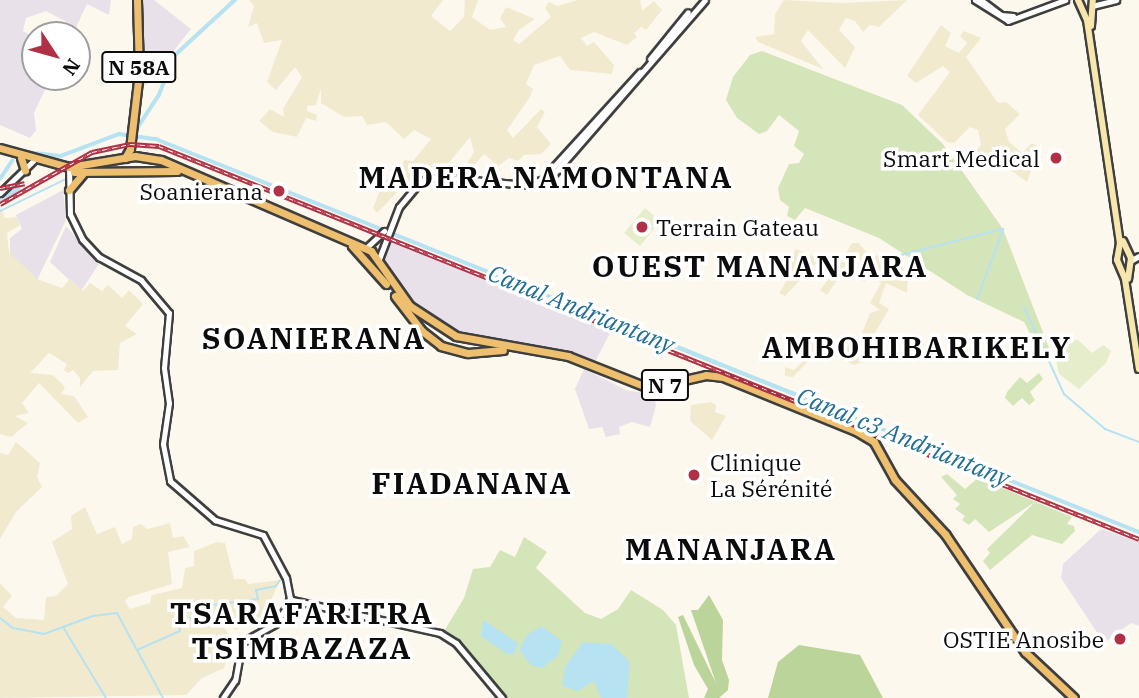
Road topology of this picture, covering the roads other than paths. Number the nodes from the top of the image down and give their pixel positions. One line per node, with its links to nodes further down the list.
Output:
1 (137, 0): 11 (main road, N 58A)
2 (700, 0): 23 (street)
3 (705, 0): 23 (street)
4 (975, 0): 7 (street)
5 (981, 0): 6 (street)
6 (1055, 0)
7 (1065, 0)
8 (1116, 0): 10 (street)
9 (1078, 3): 10 (main road); 25 (main road)
10 (1094, 4): 29 (main road)
11 (132, 145): 14 (main road, N 7); 20 (main road); 27 (main road, N 7)
12 (0, 149): 13 (main road, N 7); 15 (main road, N 7)
13 (21, 158): 15 (main road, N 7); 17 (main road)
14 (121, 158): 16 (main road, N 7); 18 (main road)
15 (33, 161): 16 (main road, N 7); 17 (street)
16 (69, 169): 19 (main road, N 7); 21 (street)
17 (25, 170): 22 (street)
18 (117, 171): 19 (main road, N 7); 20 (main road, N 7)
19 (84, 172): 21 (main road)
20 (133, 172): 27 (main road, N 7)
21 (69, 190): 37 (street)
22 (0, 193)
23 (390, 224): 24 (street)
24 (385, 233): 27 (street); 28 (street)
25 (1119, 254): 29 (main road); 30 (main road)
26 (1139, 254): 29 (street)
27 (367, 256): 28 (main road); 28 (main road); 33 (main road, N 7)
28 (379, 259): 31 (main road, N 7)
29 (1130, 259): 30 (main road); 34 (main road)
30 (1121, 266): 36 (main road)
31 (446, 332): 32 (main road, N 7); 33 (main road)
32 (461, 338): 35 (main road); 40 (main road, N 7)
33 (439, 344): 35 (main road, N 7)
34 (1139, 351)
35 (459, 352): 40 (main road, N 7)
36 (1139, 369)
37 (290, 600): 38 (street); 39 (street)
38 (223, 698)
39 (502, 698)
40 (1072, 698)

